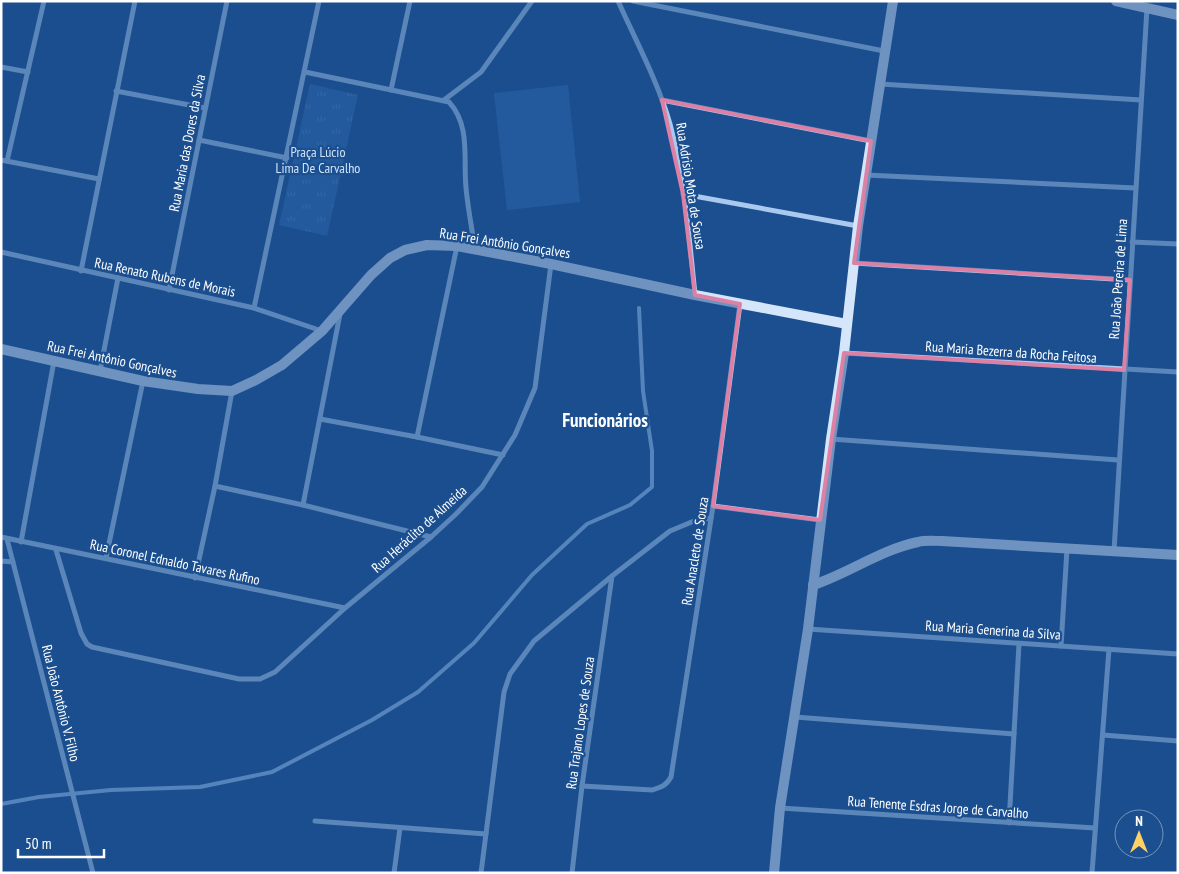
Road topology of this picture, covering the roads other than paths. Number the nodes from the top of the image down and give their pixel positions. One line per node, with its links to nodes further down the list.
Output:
1 (44, 1): 15 (street)
2 (135, 1): 19 (street)
3 (227, 1): 23 (street, Rua Maria das Dores da Silva)
4 (319, 1): 16 (street)
5 (410, 1): 18 (street)
6 (532, 1): 20 (street)
7 (618, 1): 21 (street, Rua Adrisio Mota de Sousa)
8 (633, 1): 13 (street)
9 (893, 1): 13 (street)
10 (1116, 1): 11 (street)
11 (1147, 8): 12 (street); 22 (street, Rua João Pereira de Lima)
12 (1178, 15)
13 (884, 51): 17 (street)
14 (1, 66): 15 (street)
15 (28, 72): 27 (street)
16 (305, 72): 18 (street); 26 (street)
17 (879, 84): 22 (street); 25 (street)
18 (391, 90): 20 (street)
19 (116, 91): 23 (street); 29 (street)
20 (444, 100): 36 (street)
21 (662, 100): 25 (street); 31 (street, Rua Adrisio Mota de Sousa)
22 (1141, 100): 30 (street, Rua João Pereira de Lima)
23 (206, 108): 24 (street, Rua Maria das Dores da Silva)
24 (199, 140): 26 (street); 43 (street, Rua Maria das Dores da Silva)
25 (871, 141): 28 (street)
26 (287, 158): 46 (street)
27 (4, 161): 29 (street)
28 (866, 175): 30 (street); 32 (street)
29 (98, 179): 40 (street)
30 (1135, 188): 33 (street, Rua João Pereira de Lima)
31 (684, 194): 32 (street); 44 (street, Rua Adrisio Mota de Sousa)
32 (858, 226): 38 (street)
33 (1132, 242): 34 (street); 42 (street, Rua João Pereira de Lima)
34 (1178, 244)
35 (457, 246): 36 (street, Rua Frei Antônio Gonçalves); 47 (street, Rua Frei Antônio Gonçalves); 59 (street)
36 (475, 250): 39 (street, Rua Frei Antônio Gonçalves)
37 (1, 252): 40 (street, Rua Renato Rubens de Morais)
38 (854, 263): 42 (street); 48 (street)
39 (551, 264): 44 (street, Rua Frei Antônio Gonçalves); 61 (street, Rua Heráclito de Almeida)
40 (81, 271): 41 (street, Rua Renato Rubens de Morais)
41 (118, 278): 43 (street, Rua Renato Rubens de Morais); 54 (street)
42 (1130, 280): 53 (street, Rua João Pereira de Lima)
43 (169, 290): 46 (street, Rua Renato Rubens de Morais)
44 (695, 295): 45 (street, Rua Frei Antônio Gonçalves)
45 (740, 304): 48 (street, Rua Frei Antônio Gonçalves); 65 (street, Rua Anacleto de Souza)
46 (254, 308): 49 (street, Rua Renato Rubens de Morais)
47 (341, 308): 49 (street, Rua Frei Antônio Gonçalves); 58 (street)
48 (847, 324): 51 (street)
49 (322, 331): 57 (street, Rua Frei Antônio Gonçalves)
50 (1, 349): 52 (street, Rua Frei Antônio Gonçalves)
51 (844, 352): 53 (street, Rua Maria Bezerra da Rocha Feitosa); 60 (street)
52 (54, 361): 54 (street, Rua Frei Antônio Gonçalves); 70 (street)
53 (1124, 370): 55 (street, Rua Maria Bezerra da Rocha Feitosa); 62 (street, Rua João Pereira de Lima)
54 (100, 372): 56 (street, Rua Frei Antônio Gonçalves)
55 (1178, 372)
56 (143, 381): 57 (street, Rua Frei Antônio Gonçalves); 75 (street)
57 (232, 391): 63 (street)
58 (320, 419): 59 (street); 64 (street)
59 (417, 437): 61 (street)
60 (831, 439): 62 (street); 67 (street)
61 (503, 455): 68 (street, Rua Heráclito de Almeida)
62 (1118, 460): 73 (street, Rua João Pereira de Lima)
63 (215, 486): 64 (street); 79 (street)
64 (303, 505): 68 (street)
65 (713, 506): 66 (street, Rua Anacleto de Souza); 67 (street)
66 (711, 518): 78 (street); 91 (street, Rua Anacleto de Souza)
67 (820, 520): 80 (street)
68 (431, 536): 81 (street, Rua Heráclito de Almeida)
69 (4, 538): 70 (street, Rua Coronel Ednaldo Tavares Rufino); 77 (street, Rua João Antônio V. Filho)
70 (21, 542): 72 (street, Rua Coronel Ednaldo Tavares Rufino)
71 (1067, 548): 73 (street); 80 (street); 84 (street)
72 (56, 550): 75 (street, Rua Coronel Ednaldo Tavares Rufino); 81 (street, Rua Heráclito de Almeida)
73 (1114, 551): 74 (street)
74 (1178, 555)
75 (106, 558): 79 (street, Rua Coronel Ednaldo Tavares Rufino)
76 (1, 561): 77 (street)
77 (13, 562): 98 (street, Rua João Antônio V. Filho)
78 (612, 576): 91 (street, Rua Trajano Lopes de Souza); 97 (street)
79 (195, 578): 81 (street, Rua Coronel Ednaldo Tavares Rufino)
80 (813, 585): 82 (street)
81 (345, 608)
82 (808, 629): 83 (street, Rua Maria Generina da Silva); 87 (street)
83 (1019, 644): 84 (street, Rua Maria Generina da Silva); 88 (street)
84 (1061, 646): 85 (street, Rua Maria Generina da Silva)
85 (1109, 649): 86 (street, Rua Maria Generina da Silva); 89 (street)
86 (1178, 654)
87 (795, 717): 88 (street); 92 (street)
88 (1014, 734): 94 (street)
89 (1103, 735): 90 (street); 96 (street)
90 (1178, 741)
91 (582, 786): 101 (street, Rua Trajano Lopes de Souza)
92 (780, 808): 94 (street, Rua Tenente Esdras Jorge de Carvalho); 102 (street)
93 (315, 821): 95 (street)
94 (1009, 823): 96 (street, Rua Tenente Esdras Jorge de Carvalho)
95 (400, 828): 97 (street); 99 (street)
96 (1095, 828): 103 (street)
97 (486, 834): 100 (street)
98 (92, 873)
99 (394, 873)
100 (481, 873)
101 (572, 873)
102 (774, 873)
103 (1092, 873)

